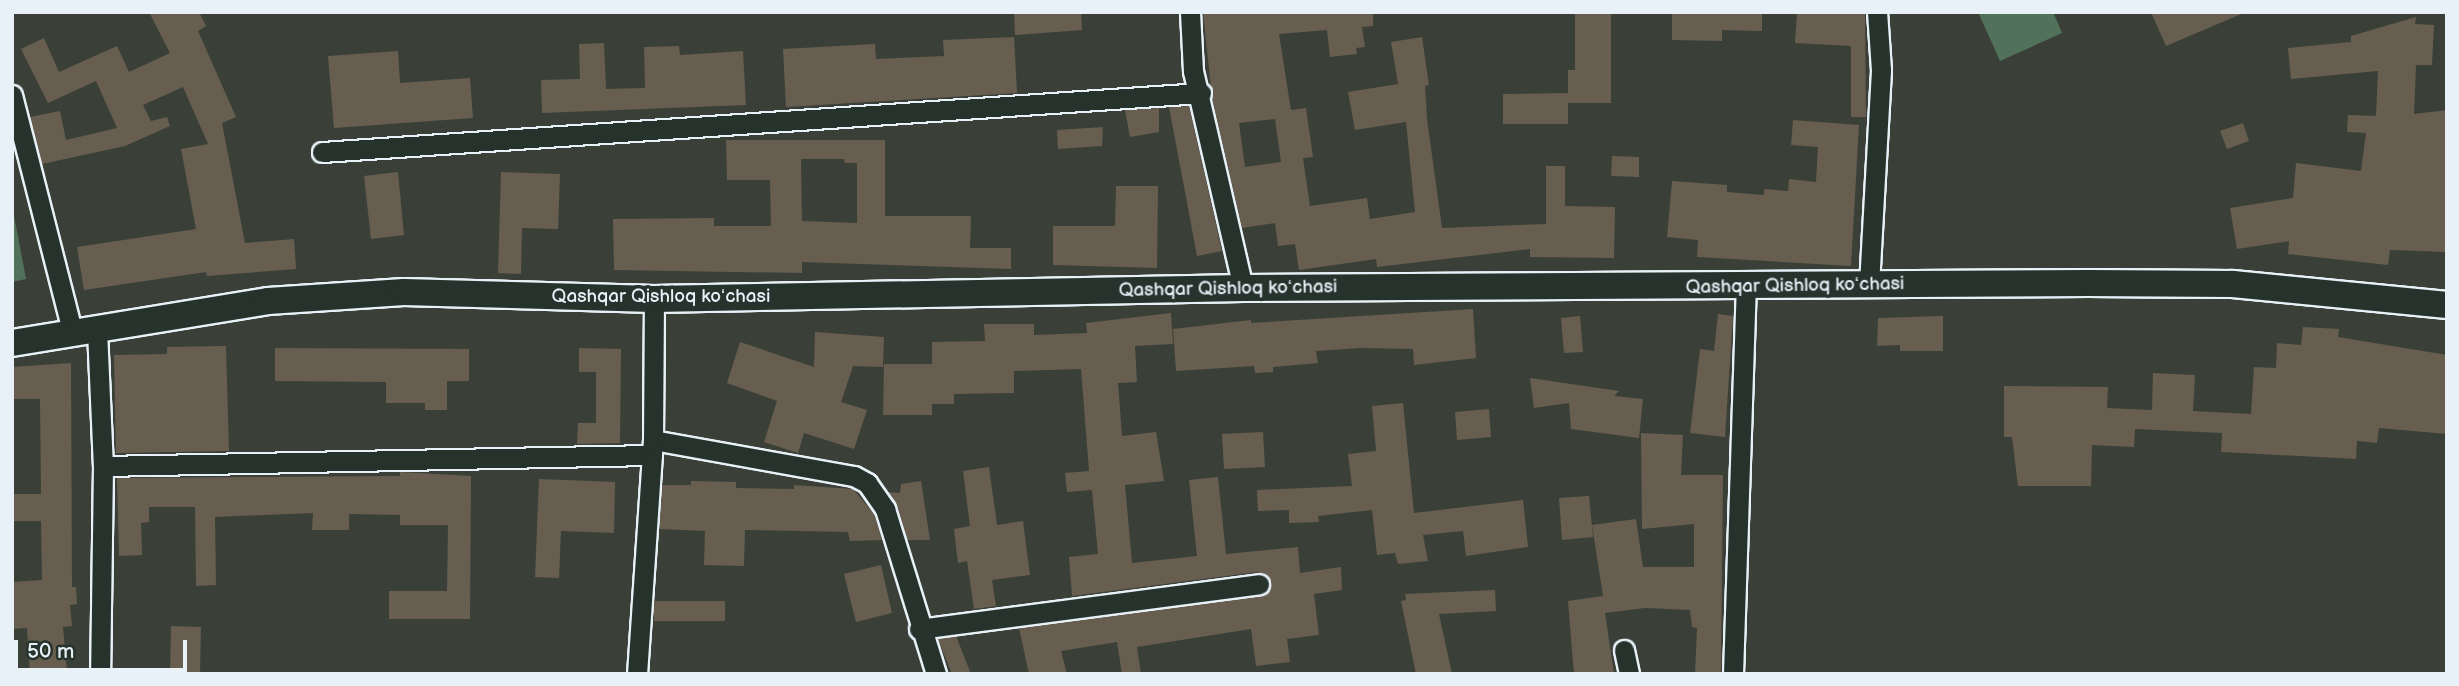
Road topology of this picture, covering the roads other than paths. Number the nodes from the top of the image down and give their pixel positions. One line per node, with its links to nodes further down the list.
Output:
1 (1190, 12): 3 (street)
2 (1877, 12): 6 (street)
3 (1200, 93): 5 (street); 8 (street)
4 (12, 95): 11 (street)
5 (322, 152)
6 (1869, 285): 7 (main road, Qashqar Qishloq koʻchasi); 10 (main road, Qashqar Qishloq koʻchasi)
7 (1746, 287): 8 (main road, Qashqar Qishloq koʻchasi); 22 (street)
8 (1242, 288): 9 (main road, Qashqar Qishloq koʻchasi)
9 (654, 299): 11 (main road, Qashqar Qishloq koʻchasi); 13 (street)
10 (2447, 304)
11 (85, 332): 12 (main road, Qashqar Qishloq koʻchasi); 14 (street)
12 (12, 343)
13 (652, 447): 14 (street); 16 (street); 19 (street)
14 (103, 466): 18 (street)
15 (1259, 584): 16 (street)
16 (919, 628): 20 (street)
17 (1624, 650): 21 (street)
18 (100, 674)
19 (637, 674)
20 (936, 674)
21 (1629, 674)
22 (1733, 674)

